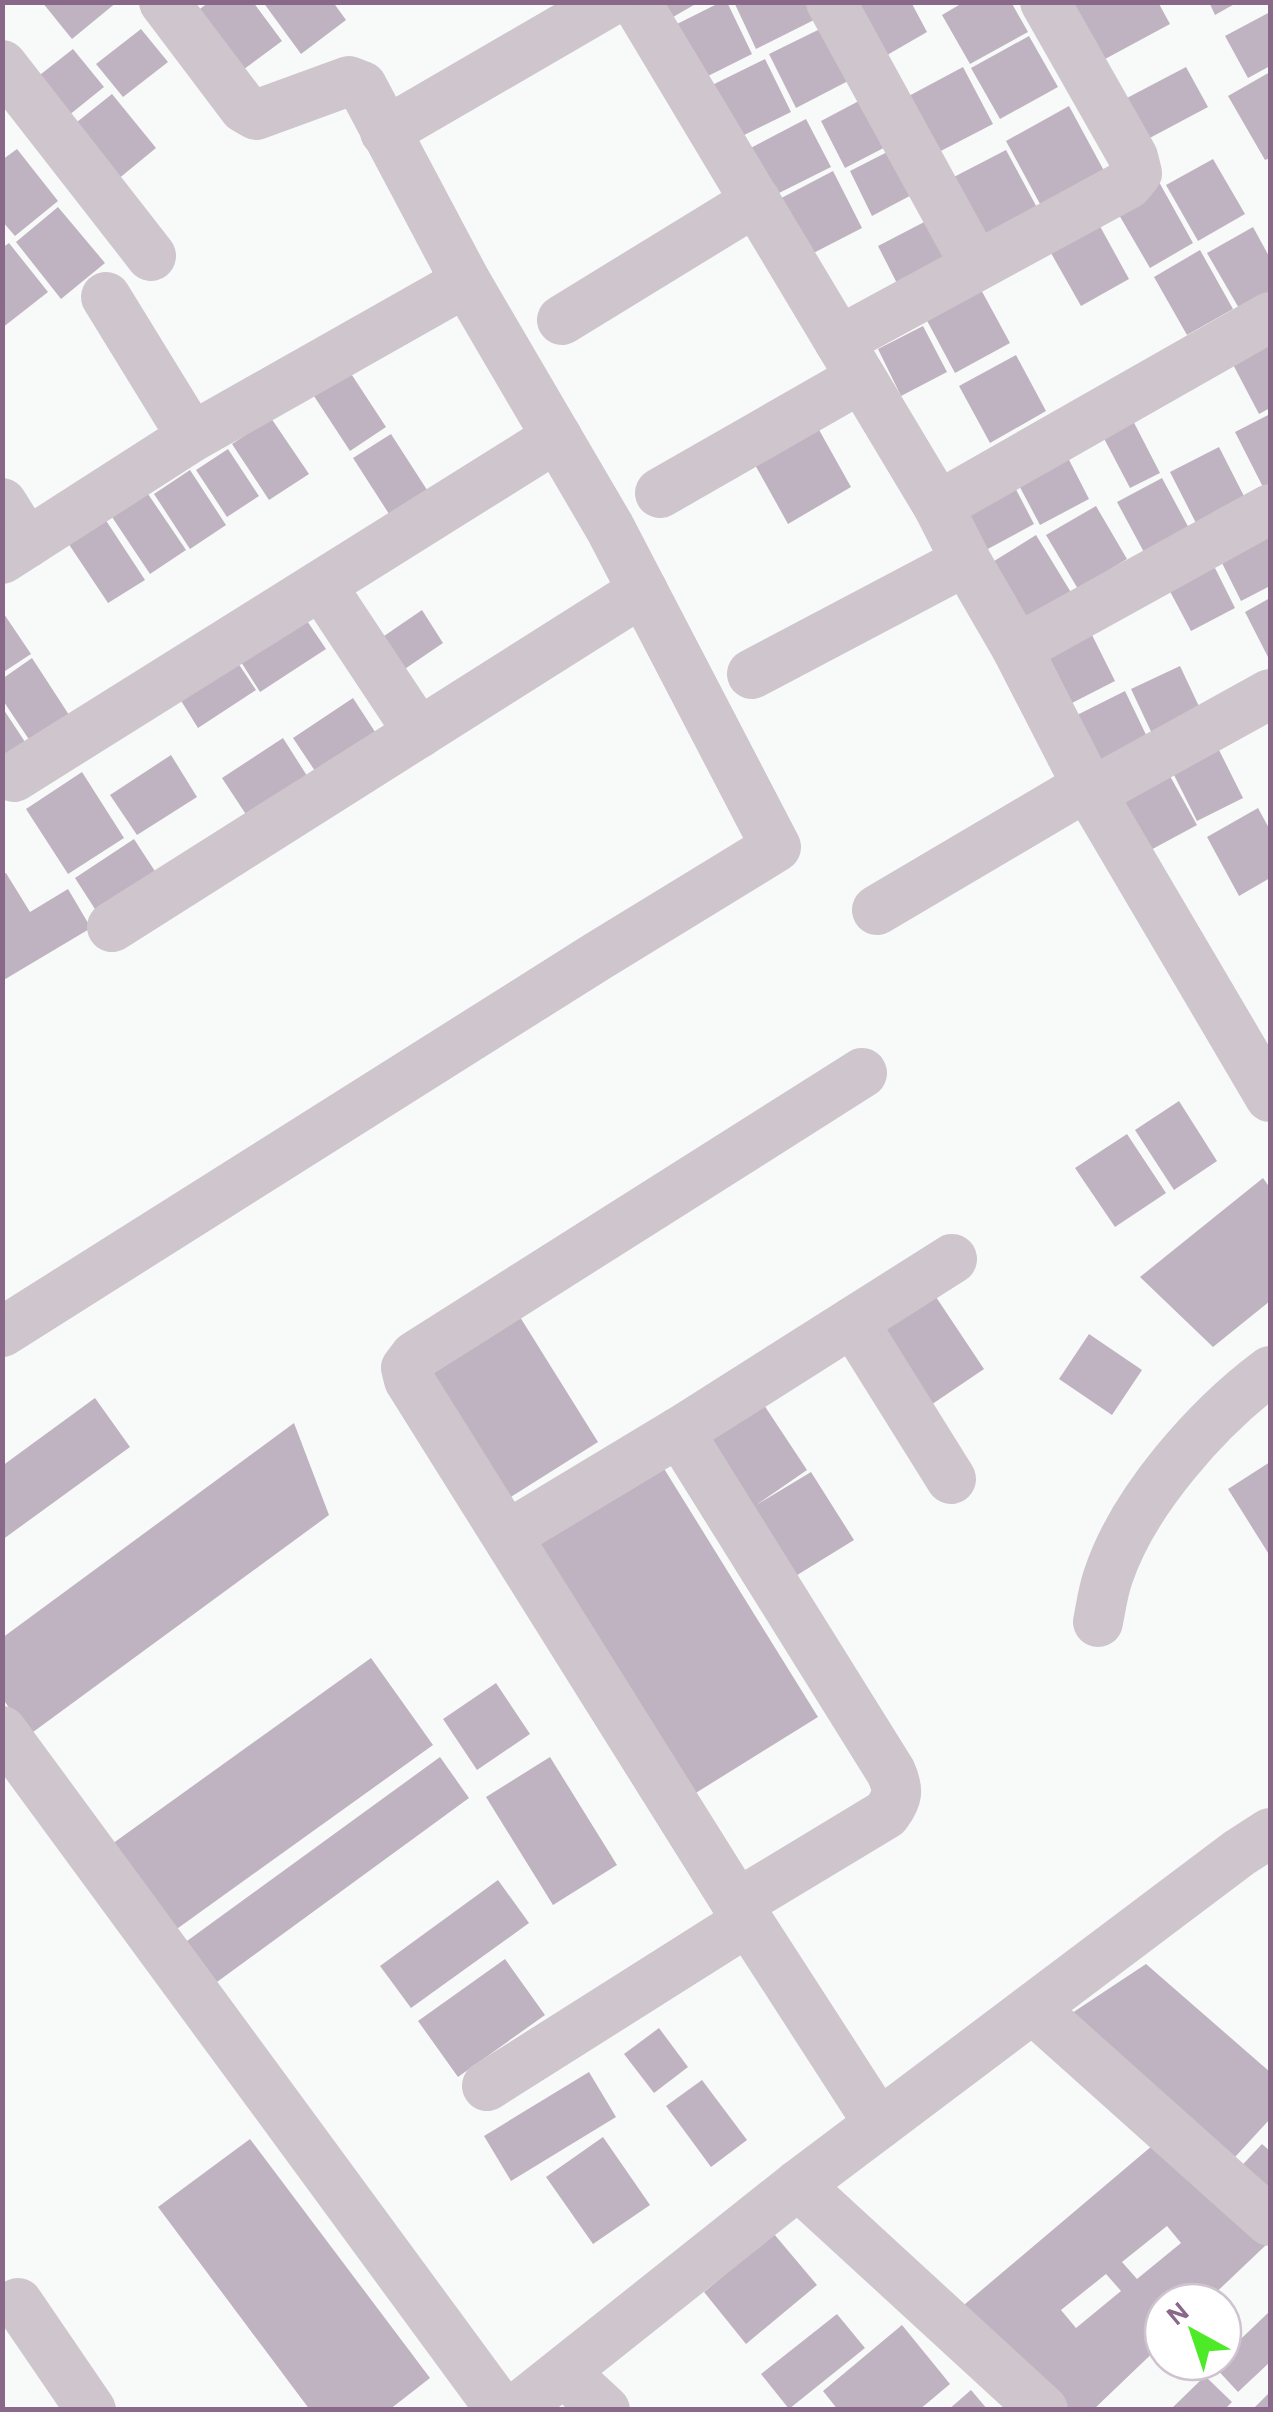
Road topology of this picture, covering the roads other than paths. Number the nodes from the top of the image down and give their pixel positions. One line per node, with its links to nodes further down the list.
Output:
1 (608, 2): 7 (street)
2 (636, 2): 8 (street)
3 (832, 2): 10 (street)
4 (1045, 2): 10 (street)
5 (172, 5): 7 (street)
6 (2, 65): 9 (street)
7 (386, 132): 11 (street)
8 (756, 201): 14 (street); 15 (street)
9 (151, 256)
10 (976, 266): 15 (street)
11 (466, 282): 16 (street); 17 (street)
12 (106, 298): 17 (street)
13 (1270, 317): 19 (street)
14 (562, 320)
15 (850, 359): 18 (street); 19 (street)
16 (557, 436): 23 (street); 24 (street)
17 (192, 437): 21 (street)
18 (660, 493)
19 (938, 506): 22 (street)
20 (1270, 509): 25 (street)
21 (11, 535)
22 (966, 562): 25 (street); 26 (street)
23 (320, 585): 28 (street); 29 (street)
24 (643, 591): 28 (street); 37 (street)
25 (1017, 649): 30 (street)
26 (752, 674)
27 (1270, 694): 30 (street)
28 (418, 733): 32 (street)
29 (14, 777)
30 (1089, 790): 31 (street); 34 (street)
31 (877, 910)
32 (112, 927)
33 (862, 1073): 41 (street)
34 (1270, 1097)
35 (952, 1259): 36 (street)
36 (853, 1322): 39 (street); 40 (street)
37 (2, 1332)
38 (1270, 1371): 42 (street)
39 (679, 1432): 41 (street); 45 (street)
40 (951, 1479)
41 (508, 1535): 45 (street)
42 (1098, 1622)
43 (2, 1730): 54 (street)
44 (1270, 1833): 46 (street)
45 (742, 1913): 47 (street); 48 (street)
46 (1033, 2009): 48 (street); 50 (street)
47 (487, 2086)
48 (878, 2124): 49 (street)
49 (798, 2185): 52 (street); 57 (street)
50 (1270, 2220)
51 (18, 2303): 53 (street)
52 (564, 2372): 55 (street); 56 (street)
53 (91, 2410)
54 (501, 2410)
55 (515, 2410)
56 (605, 2410)
57 (1043, 2410)

